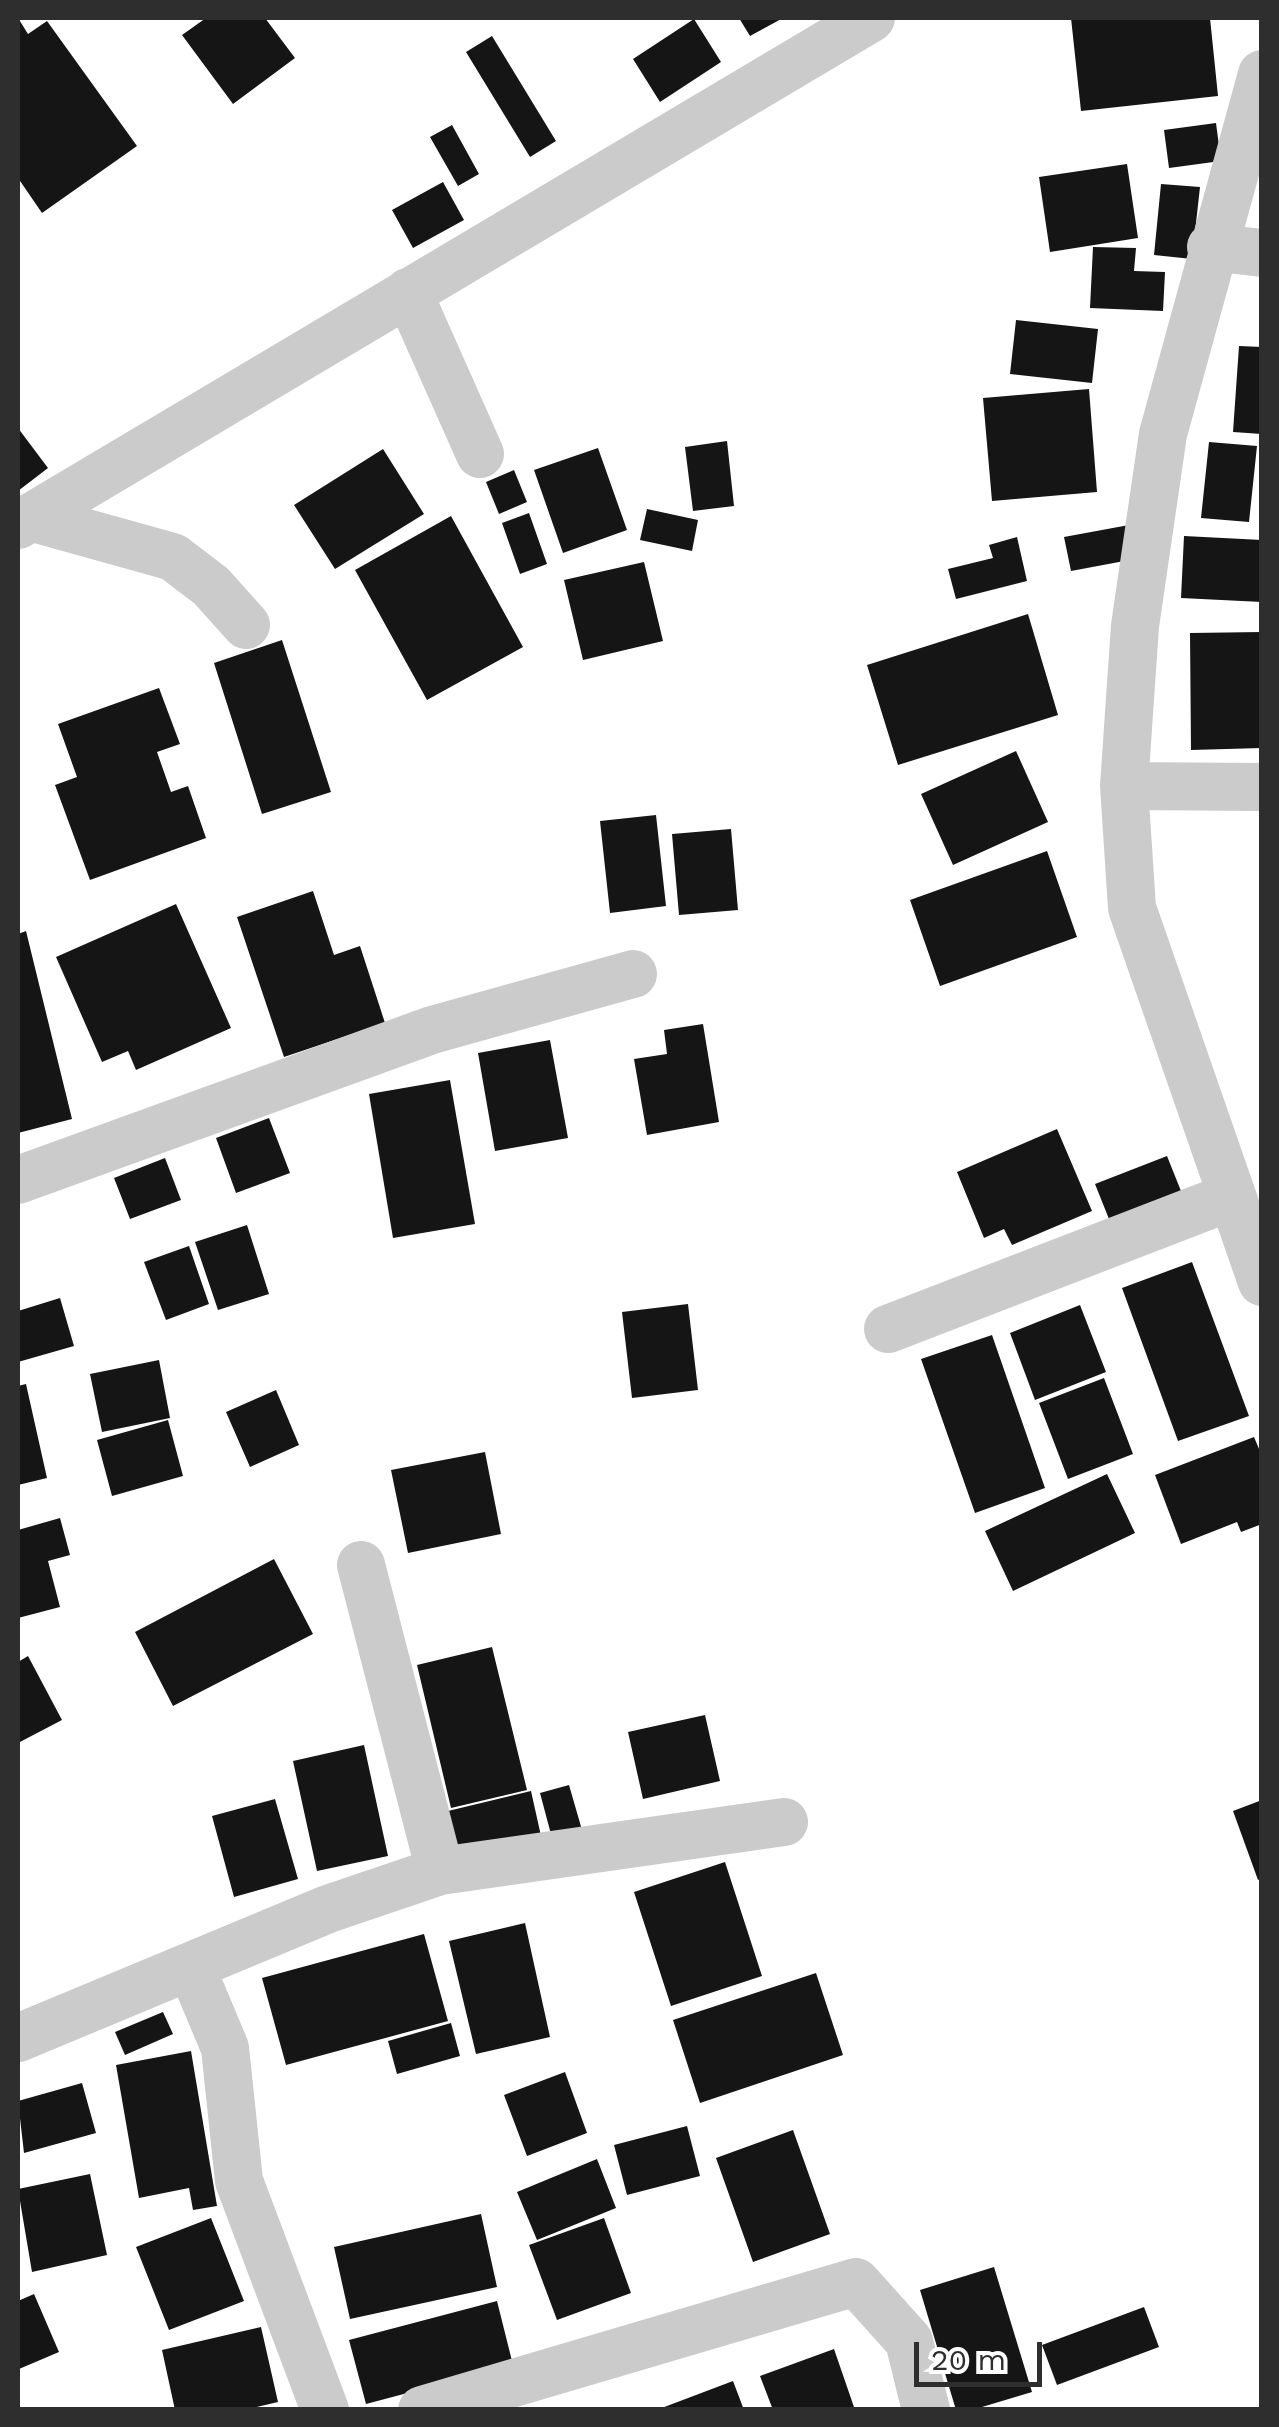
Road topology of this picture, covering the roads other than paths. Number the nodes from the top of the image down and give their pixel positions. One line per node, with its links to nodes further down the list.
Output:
1 (870, 18): 5 (street)
2 (1262, 74): 3 (street)
3 (1211, 246): 4 (street); 9 (street)
4 (1262, 253)
5 (408, 292): 6 (street); 7 (street)
6 (480, 454)
7 (26, 522): 8 (street)
8 (246, 625)
9 (1124, 786): 10 (street); 13 (street)
10 (1262, 787)
11 (632, 974): 12 (street)
12 (18, 1180)
13 (1230, 1196): 14 (street); 15 (street)
14 (1262, 1282)
15 (888, 1330)
16 (361, 1565): 18 (street)
17 (784, 1822): 18 (street)
18 (440, 1871): 19 (street)
19 (191, 1967): 20 (street); 21 (street)
20 (18, 2038)
21 (324, 2410)
22 (422, 2410): 23 (street)
23 (926, 2410)

